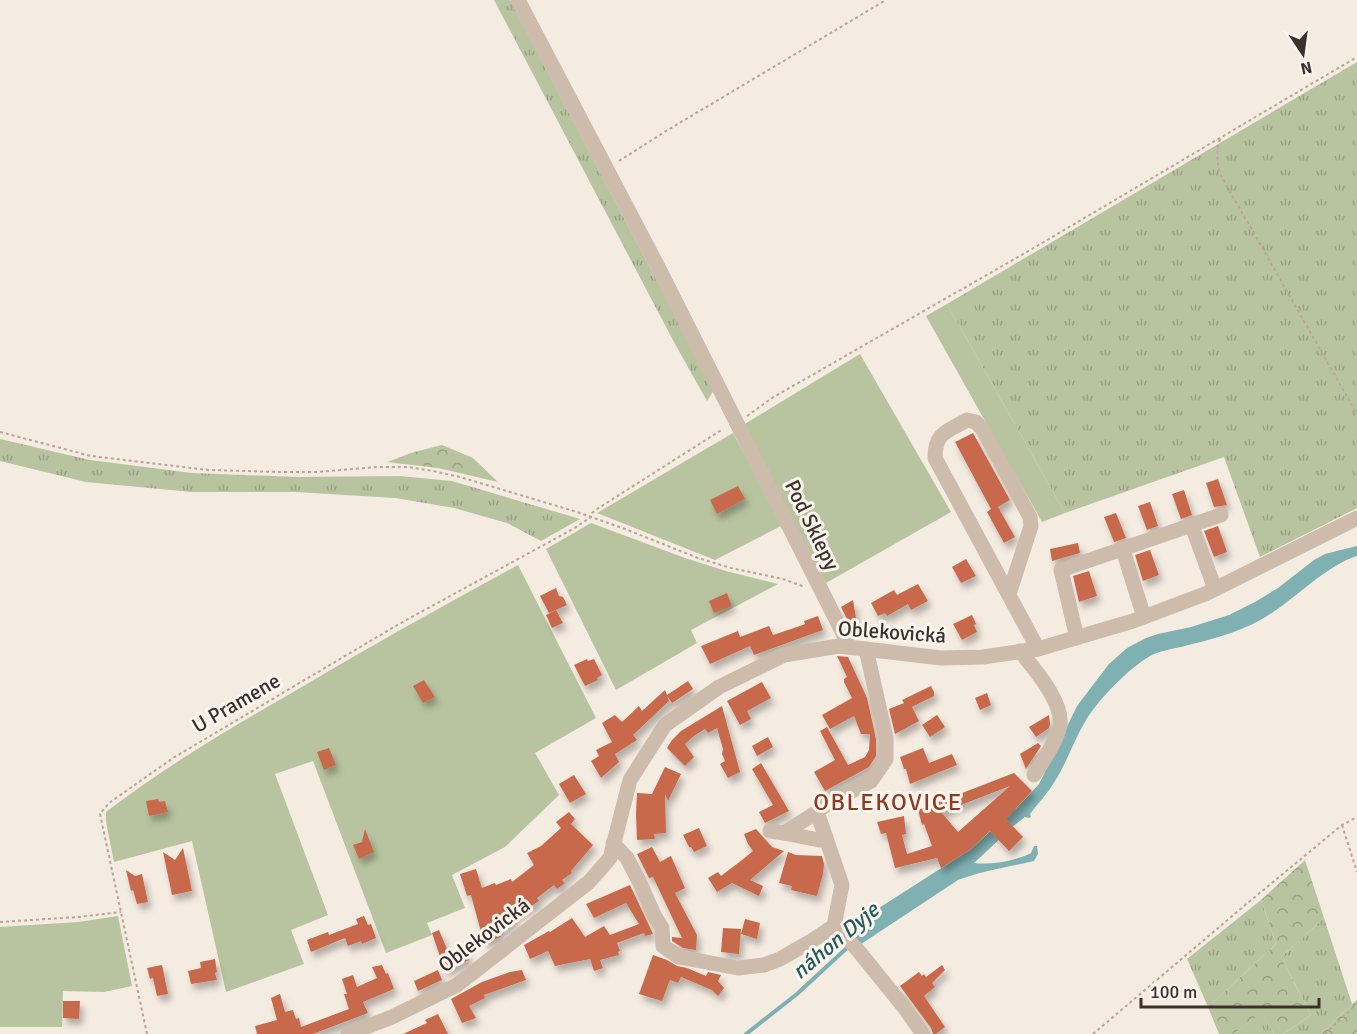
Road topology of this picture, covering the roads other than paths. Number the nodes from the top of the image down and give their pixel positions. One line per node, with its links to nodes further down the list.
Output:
1 (518, 0): 10 (street, Pod Sklepy)
2 (1221, 515): 4 (street)
3 (1357, 518): 6 (street, Oblekovická)
4 (1192, 526): 5 (street); 6 (street)
5 (1123, 550): 8 (street); 9 (street)
6 (1215, 589): 8 (street, Oblekovická)
7 (1009, 594): 7 (street); 12 (street)
8 (1144, 617): 9 (street, Oblekovická)
9 (1077, 638): 12 (street, Oblekovická)
10 (850, 647): 11 (street, Oblekovická); 17 (street, Oblekovická)
11 (866, 649): 13 (street, Oblekovická); 15 (street)
12 (1038, 649): 13 (street, Oblekovická)
13 (1020, 651): 14 (street)
14 (1034, 775)
15 (817, 812): 16 (street); 16 (street)
16 (826, 837): 18 (street)
17 (613, 843): 18 (street); 19 (street, Oblekovická)
18 (839, 930): 20 (street)
19 (348, 1034)
20 (923, 1034)

